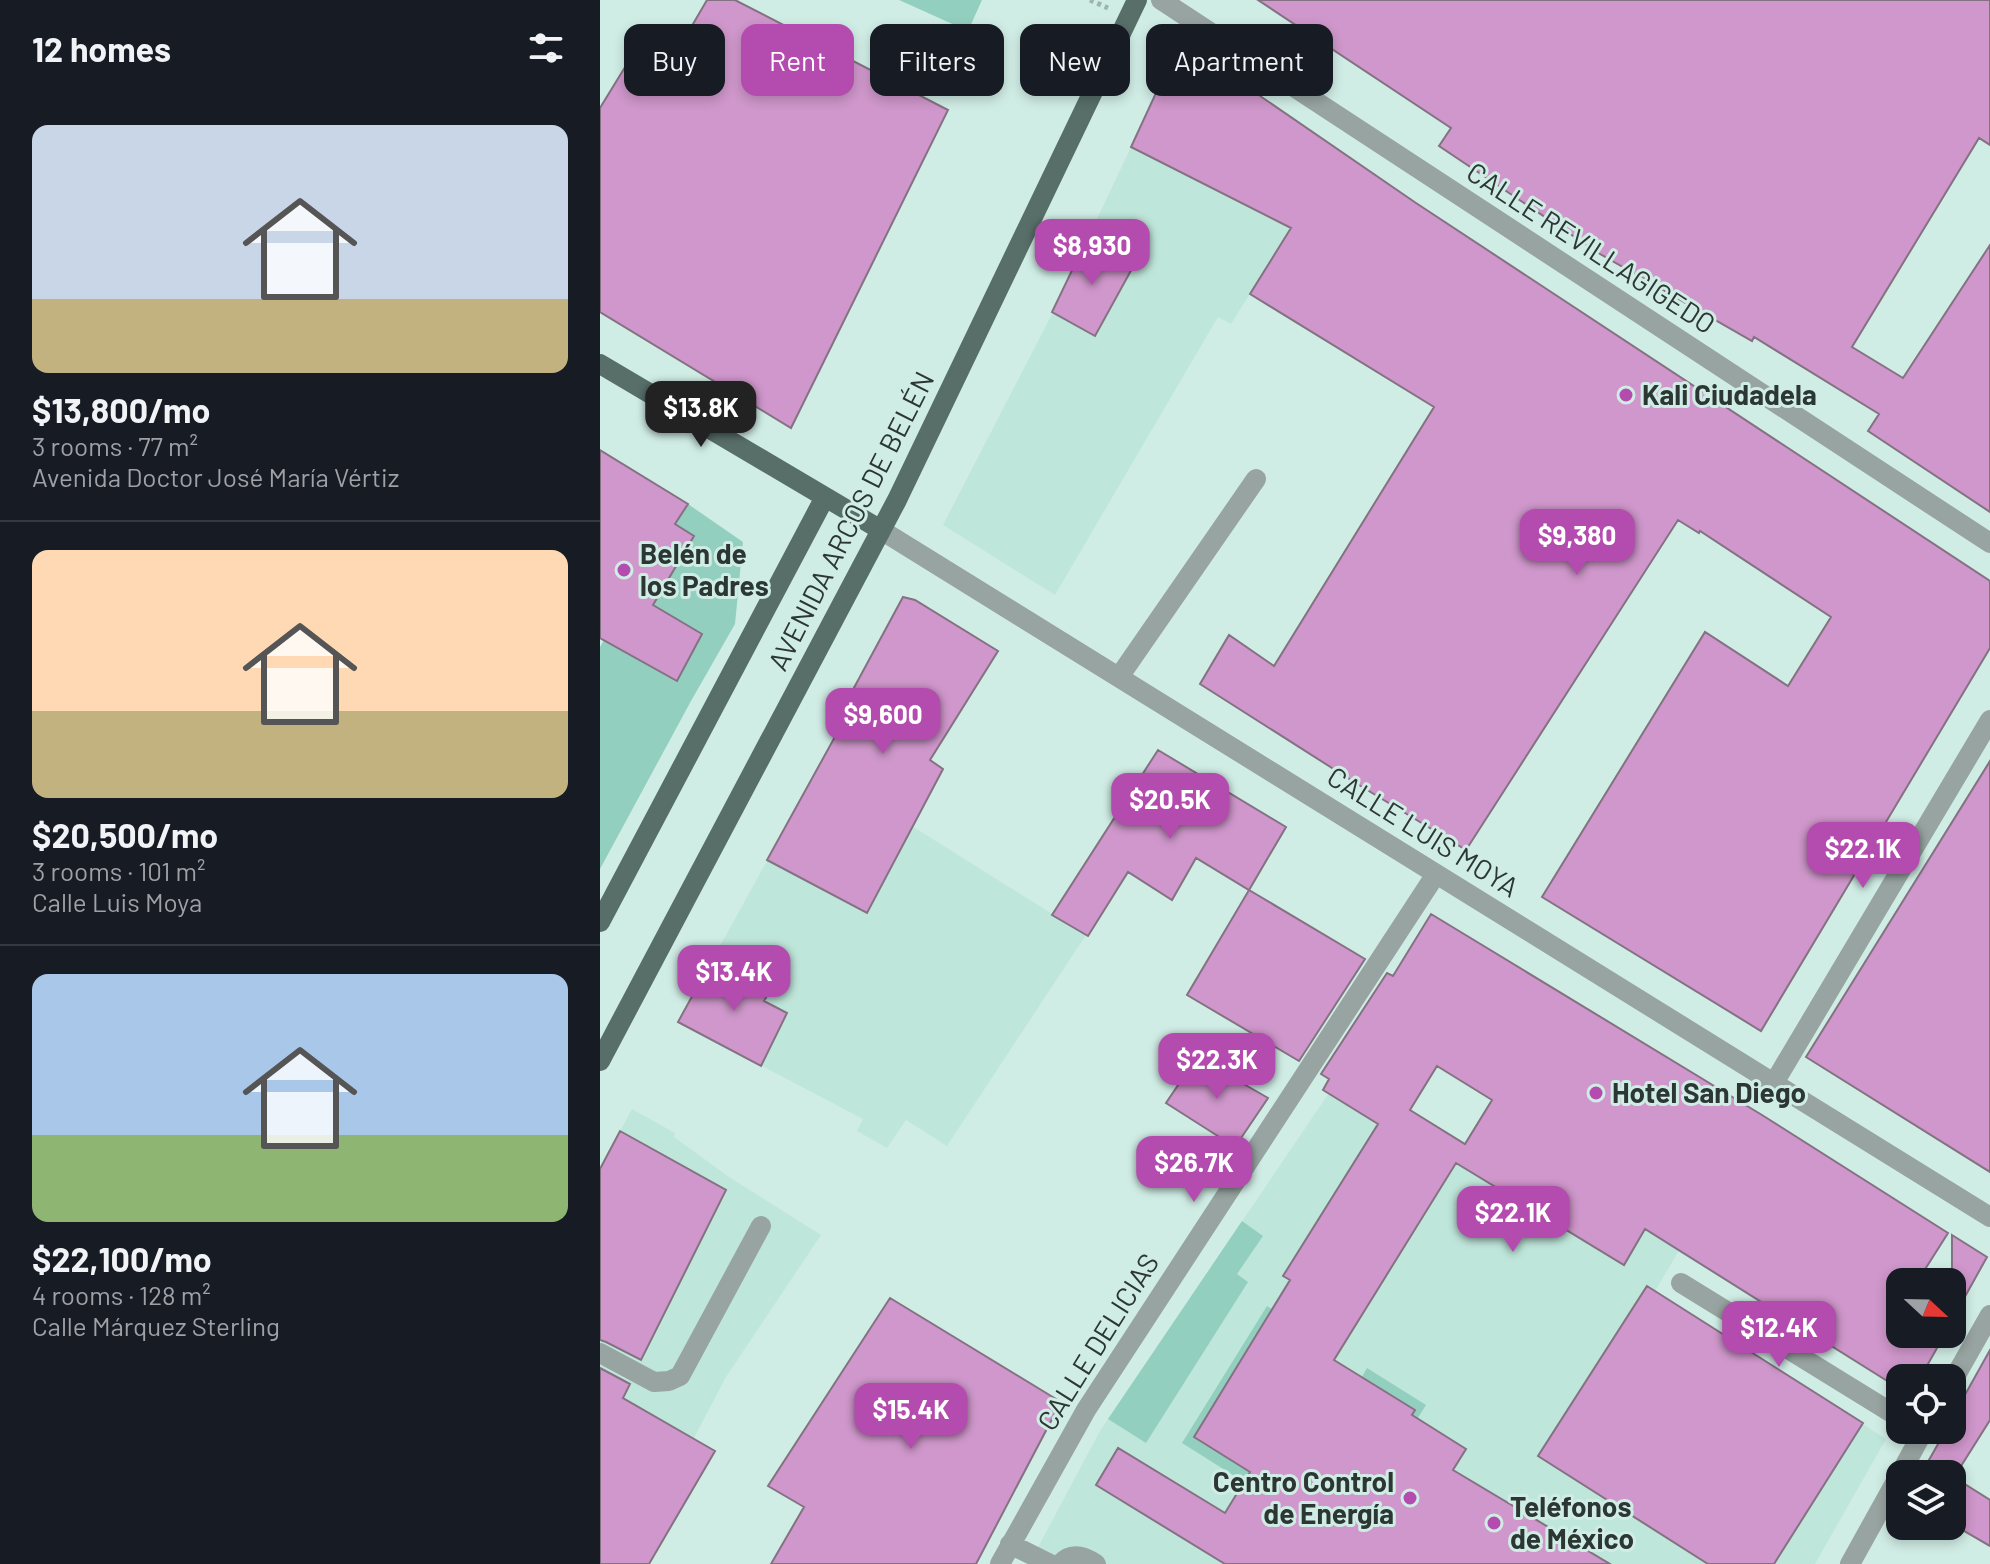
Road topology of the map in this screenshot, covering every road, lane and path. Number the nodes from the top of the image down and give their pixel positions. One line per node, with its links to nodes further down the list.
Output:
1 (1137, 0): 6 (main road, AVENIDA ARCOS DE BELÉN)
2 (1161, 0): 7 (street, CALLE REVILLAGIGEDO)
3 (600, 364): 5 (main road, CALLE LUIS MOYA)
4 (1256, 479): 8 (street)
5 (825, 497): 6 (main road, CALLE LUIS MOYA); 11 (main road, AVENIDA ARCOS DE BELÉN)
6 (881, 530): 8 (street, CALLE LUIS MOYA); 12 (main road, AVENIDA ARCOS DE BELÉN)
7 (1990, 543)
8 (1119, 677): 10 (street, CALLE LUIS MOYA)
9 (1990, 720): 13 (street)
10 (1436, 874): 13 (street, CALLE LUIS MOYA); 22 (street, CALLE DELICIAS)
11 (600, 922)
12 (600, 1061)
13 (1774, 1083): 14 (street, CALLE LUIS MOYA)
14 (1990, 1217)
15 (761, 1226): 18 (street)
16 (1681, 1283): 20 (street)
17 (1990, 1315): 19 (street)
18 (600, 1353)
19 (1962, 1364)
20 (1886, 1409)
21 (1886, 1499): 27 (street)
22 (1010, 1544): 23 (street, CALLE DELICIAS); 24 (street)
23 (1000, 1564)
24 (1050, 1564)
25 (1060, 1564): 26 (street)
26 (1096, 1564)
27 (1850, 1564)

